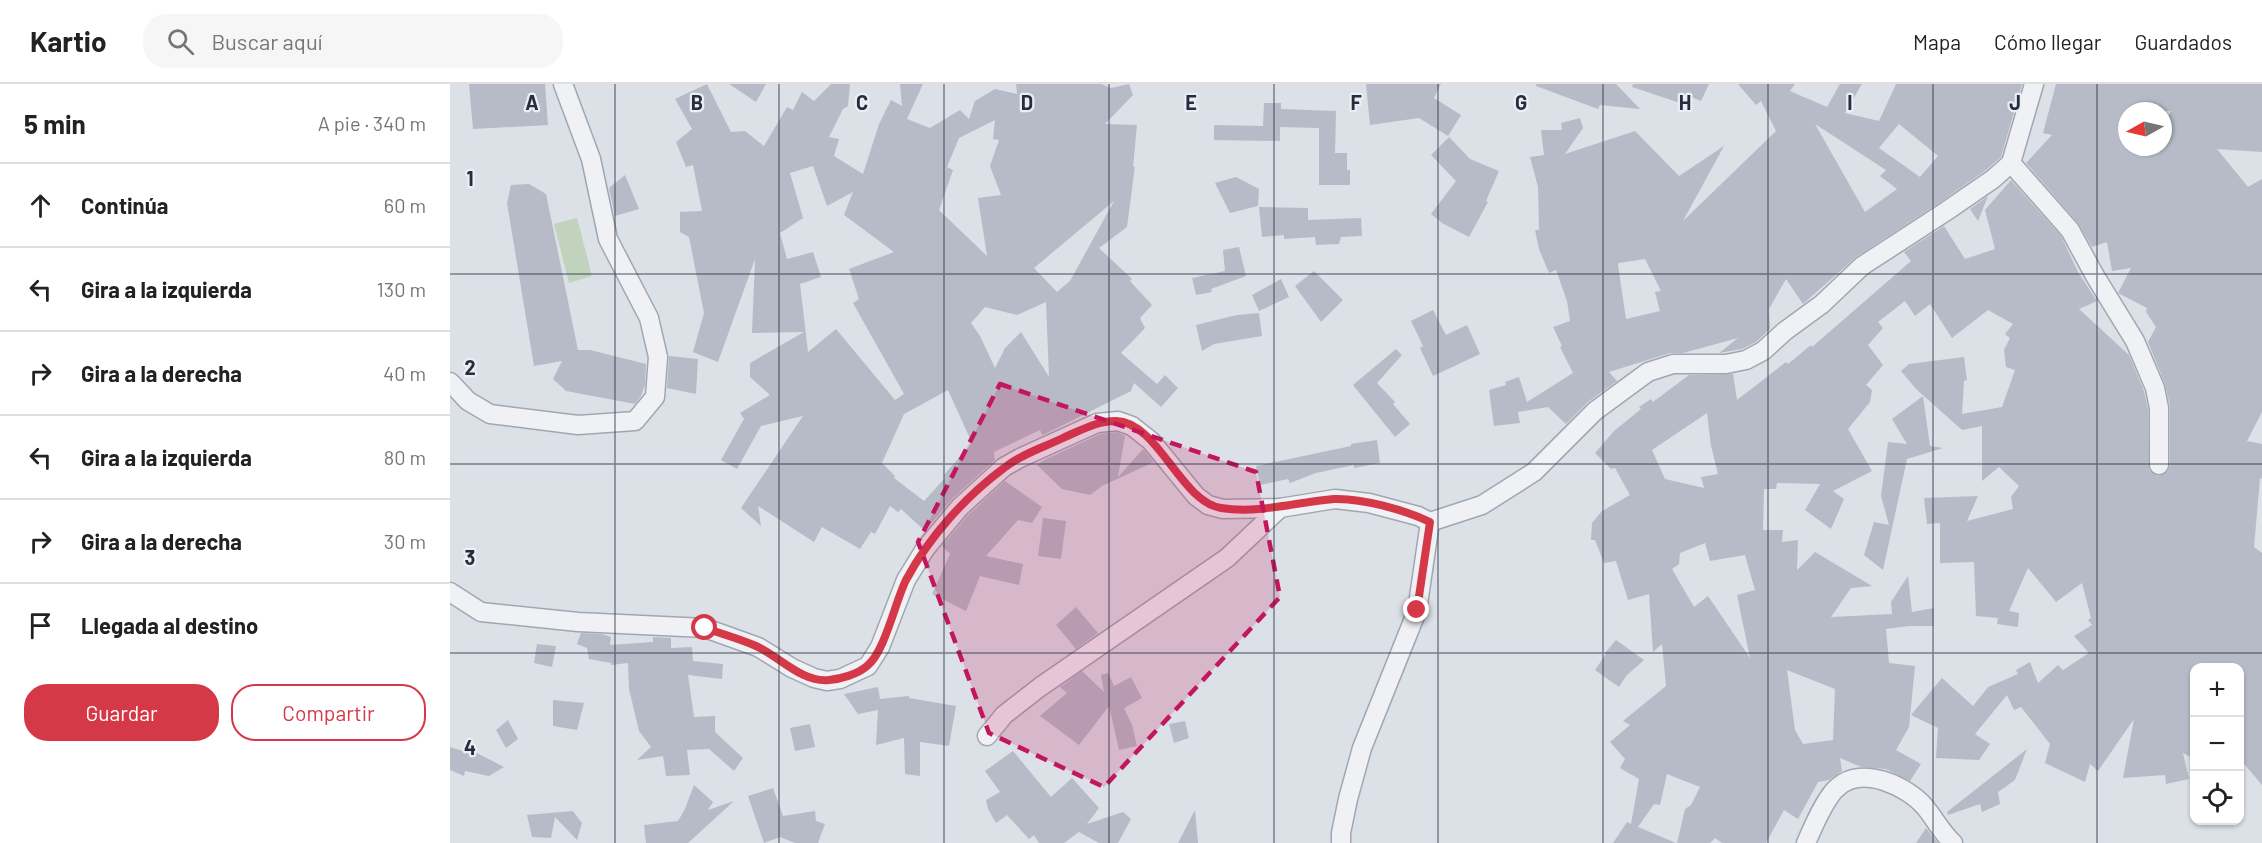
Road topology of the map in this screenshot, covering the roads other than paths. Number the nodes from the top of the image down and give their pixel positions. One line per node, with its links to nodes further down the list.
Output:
1 (563, 84): 4 (street)
2 (2034, 84): 3 (street)
3 (2011, 163): 5 (street); 7 (street)
4 (450, 382)
5 (2159, 465)
6 (1280, 508): 7 (street); 8 (street); 9 (street)
7 (1430, 522): 10 (street)
8 (450, 592)
9 (987, 736)
10 (1341, 843)
11 (1806, 843): 12 (street)
12 (1953, 843)

